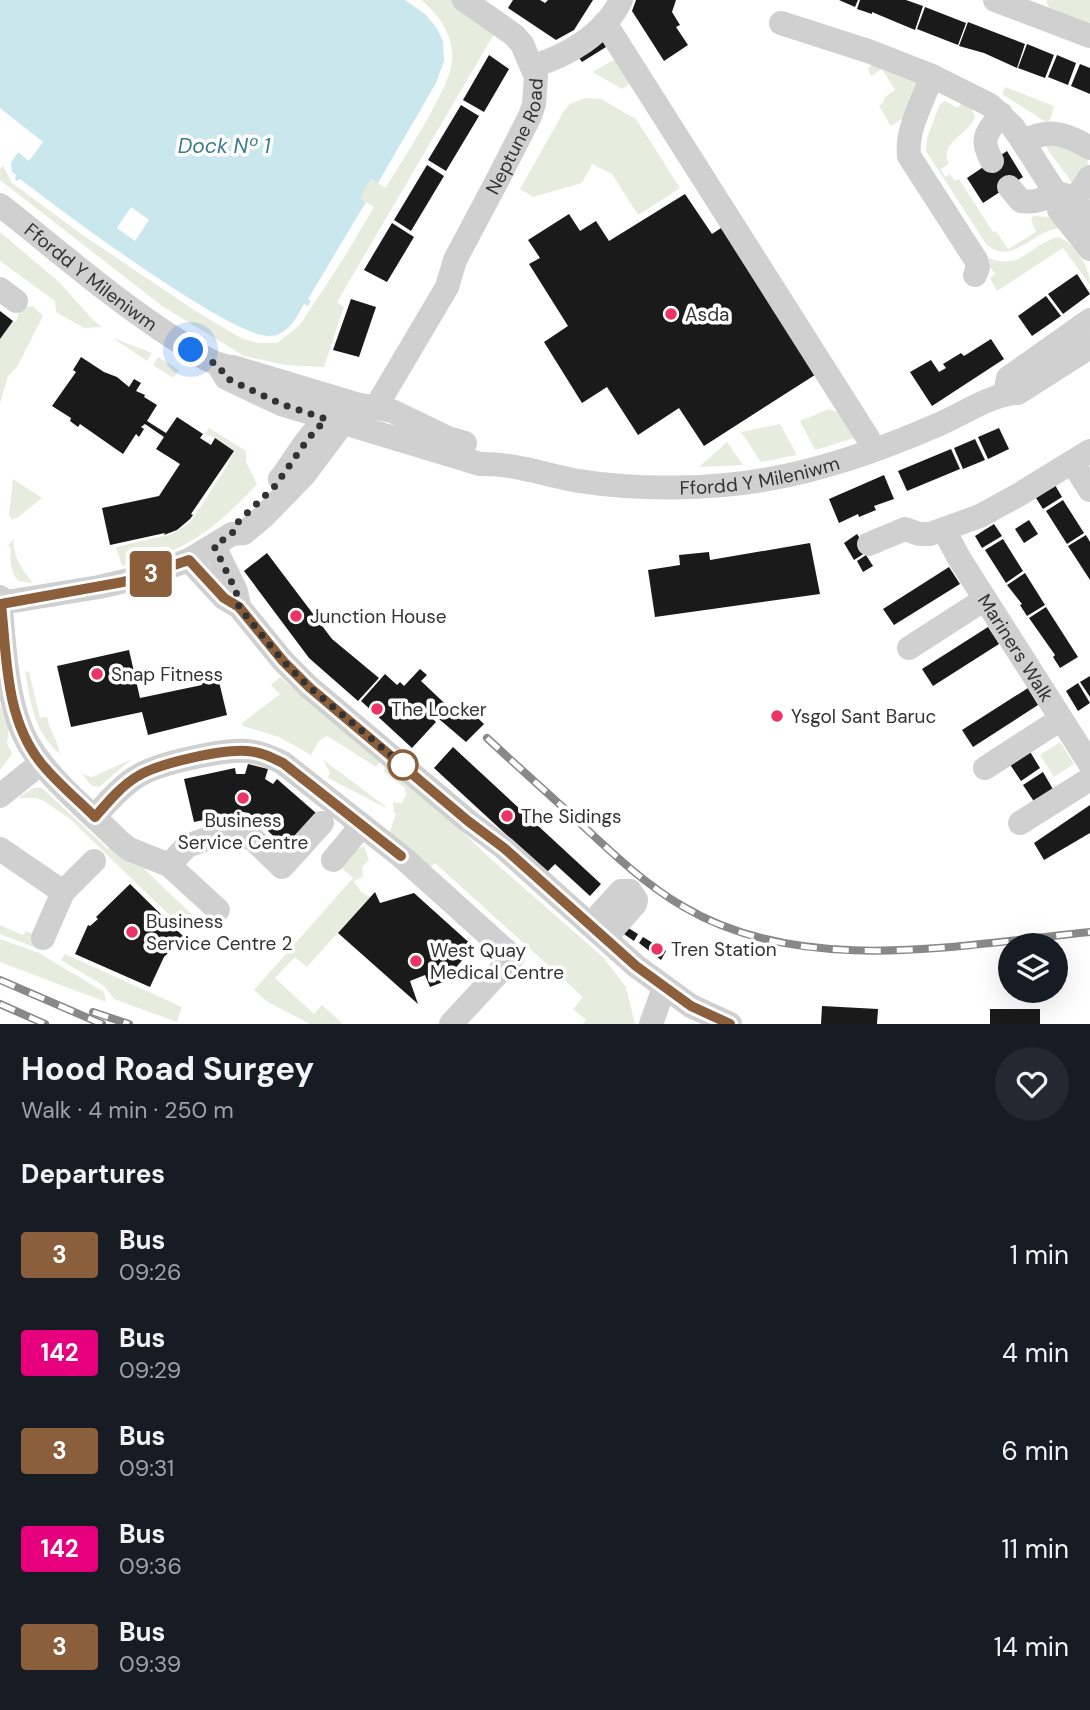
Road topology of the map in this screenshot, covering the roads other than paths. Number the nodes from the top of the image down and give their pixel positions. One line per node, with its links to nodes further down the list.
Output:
1 (464, 0): 8 (street, Neptune Road)
2 (621, 0): 5 (street)
3 (995, 0): 4 (street)
4 (1032, 6): 7 (street)
5 (605, 23): 8 (street); 25 (street)
6 (781, 23): 9 (street)
7 (1090, 36)
8 (533, 66): 24 (street, Neptune Road)
9 (932, 76): 10 (street); 19 (street)
10 (1001, 114): 11 (street); 13 (street)
11 (1023, 142): 12 (street); 16 (street)
12 (1090, 148)
13 (992, 161)
14 (1090, 177): 16 (street)
15 (1009, 187): 16 (street)
16 (1073, 204): 18 (street)
17 (0, 205): 22 (street, Ffordd Y Mileniwm)
18 (1090, 249)
19 (975, 275)
20 (1090, 320): 23 (street, Ffordd Y Mileniwm)
21 (1090, 347): 23 (street, Ffordd Y Mileniwm)
22 (219, 366): 24 (street, Ffordd Y Mileniwm); 24 (street, Ffordd Y Mileniwm)
23 (1005, 393): 27 (street, Ffordd Y Mileniwm)
24 (350, 413): 27 (street, Ffordd Y Mileniwm); 27 (street, Ffordd Y Mileniwm); 30 (street, Neptune Road)
25 (868, 438)
26 (1081, 456): 28 (street); 29 (street)
27 (504, 463)
28 (1090, 490)
29 (933, 532): 31 (street); 34 (street, Mariners Walk)
30 (223, 540): 32 (street); 36 (street)
31 (869, 544)
32 (189, 560): 35 (street); 36 (street)
33 (0, 597): 35 (street)
34 (985, 599): 37 (street); 38 (street, Mariners Walk)
35 (1, 604): 40 (street)
36 (239, 607): 55 (street)
37 (909, 649)
38 (1061, 719): 39 (street, Mariners Walk); 41 (street)
39 (1086, 749)
40 (41, 763): 43 (street); 44 (street)
41 (985, 768)
42 (1090, 779): 46 (street)
43 (0, 796)
44 (95, 817): 47 (street); 51 (street)
45 (322, 823): 51 (street)
46 (1020, 823)
47 (362, 825): 49 (street); 56 (street)
48 (0, 849): 52 (street)
49 (333, 860)
50 (94, 861): 52 (street)
51 (169, 865): 53 (street)
52 (63, 892): 54 (street)
53 (218, 910)
54 (43, 938)
55 (664, 988): 57 (street); 58 (street)
56 (451, 1024)
57 (651, 1024)
58 (730, 1024)

